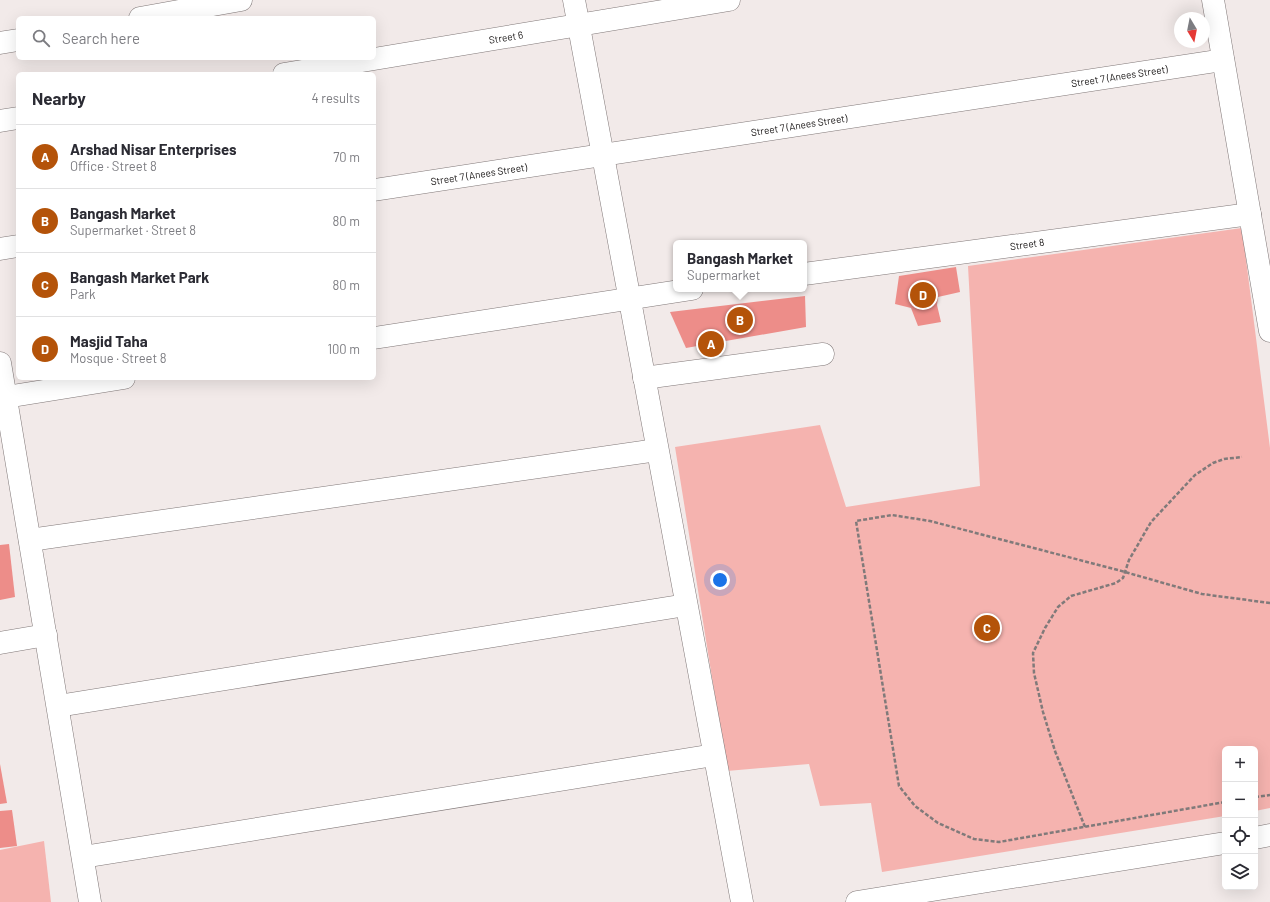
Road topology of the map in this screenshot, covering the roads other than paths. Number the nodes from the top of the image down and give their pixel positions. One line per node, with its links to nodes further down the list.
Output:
1 (241, 0): 5 (street)
2 (574, 0): 6 (street)
3 (729, 0): 6 (street, Street 6)
4 (1213, 0): 11 (street)
5 (151, 16)
6 (579, 25): 9 (street, Street 6); 15 (street)
7 (16, 40): 8 (street)
8 (0, 43)
9 (376, 59)
10 (368, 60): 12 (street, Street 6)
11 (1223, 60): 15 (street, Street 7 (Anees Street)); 17 (street)
12 (296, 72)
13 (16, 118): 14 (street)
14 (0, 121)
15 (603, 154): 16 (street, Street 7 (Anees Street)); 22 (street)
16 (376, 190)
17 (1250, 214): 20 (street, Street 8); 23 (street)
18 (16, 246): 19 (street)
19 (0, 249)
20 (807, 274)
21 (673, 292): 22 (street)
22 (629, 298): 24 (street); 27 (street)
23 (1270, 331)
24 (376, 338)
25 (823, 354): 27 (street)
26 (0, 363): 29 (street)
27 (644, 378): 30 (street)
28 (112, 380): 29 (street)
29 (6, 397): 31 (street)
30 (657, 450): 32 (street); 33 (street)
31 (8, 458): 32 (street)
32 (30, 540): 34 (street)
33 (686, 605): 36 (street); 37 (street)
34 (46, 635): 35 (street); 36 (street)
35 (0, 643)
36 (58, 706): 41 (street)
37 (714, 755): 41 (street); 43 (street)
38 (1270, 835): 39 (street)
39 (1258, 837)
40 (1222, 842): 44 (street)
41 (83, 857): 42 (street)
42 (90, 902)
43 (742, 902)
44 (857, 902)

